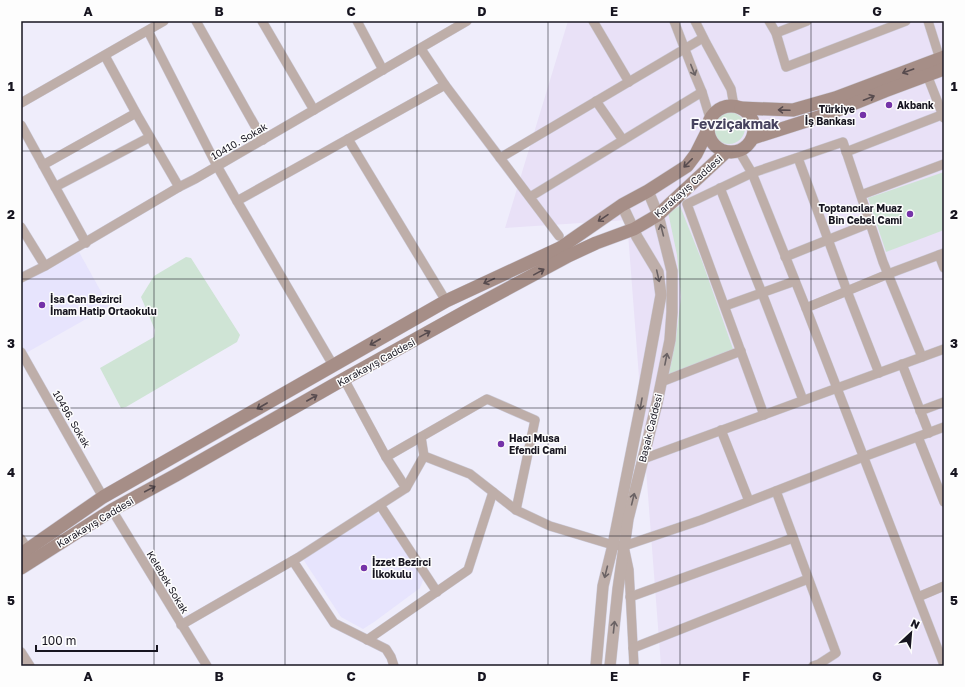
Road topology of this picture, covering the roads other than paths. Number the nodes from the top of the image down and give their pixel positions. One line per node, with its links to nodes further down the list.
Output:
1 (164, 21): 13 (street)
2 (196, 21): 36 (street)
3 (262, 21): 28 (street)
4 (357, 21): 20 (street)
5 (467, 21): 16 (street, 10410. Sokak)
6 (592, 21): 22 (street)
7 (674, 21): 17 (street)
8 (695, 21): 15 (street)
9 (769, 21): 14 (street)
10 (808, 21): 14 (street)
11 (906, 21): 14 (street)
12 (928, 21): 19 (street)
13 (148, 30): 18 (street); 44 (street)
14 (776, 33)
15 (703, 38): 17 (street); 27 (street)
16 (421, 49): 20 (street, 10410. Sokak); 23 (street)
17 (684, 49): 22 (street); 24 (street, one-way to 24)
18 (105, 56): 26 (street); 29 (street)
19 (942, 62): 21 (main road); 27 (main road, one-way to 27)
20 (383, 70): 28 (street, 10410. Sokak)
21 (927, 75): 30 (street); 34 (main road, one-way to 21)
22 (629, 82): 25 (street)
23 (445, 85): 35 (street); 40 (street)
24 (702, 92): 31 (street); 37 (street)
25 (596, 101): 37 (street); 40 (street)
26 (21, 103)
27 (738, 107): 31 (main road); 34 (main road)
28 (314, 110): 36 (street, 10410. Sokak)
29 (136, 113): 33 (street); 43 (street)
30 (944, 115): 39 (street)
31 (709, 124): 38 (main road); 49 (main road, Karakayış Caddesi, one-way to 49)
32 (21, 125): 43 (street)
33 (150, 137): 46 (street); 47 (street)
34 (753, 138): 38 (main road)
35 (348, 139): 52 (street); 70 (street)
36 (263, 140): 44 (street, 10410. Sokak)
37 (623, 140): 51 (street)
38 (732, 152): 45 (street); 54 (main road, Karakayış Caddesi)
39 (846, 152): 41 (street); 50 (street)
40 (500, 158): 51 (street)
41 (798, 158): 45 (street); 59 (street)
42 (944, 164): 50 (street)
43 (43, 165): 46 (street)
44 (217, 166): 47 (street, 10410. Sokak); 52 (street)
45 (752, 173): 48 (street); 62 (street)
46 (55, 186): 60 (street)
47 (179, 187): 60 (street, 10410. Sokak)
48 (720, 188): 69 (street); 71 (street)
49 (648, 191): 53 (main road, Karakayış Caddesi); 54 (street, Başak Caddesi)
50 (861, 195): 55 (street)
51 (530, 197): 58 (street)
52 (236, 201): 78 (street)
53 (622, 205): 57 (street, Başak Caddesi); 70 (main road, Karakayış Caddesi, one-way to 70)
54 (658, 215): 57 (main road, Karakayış Caddesi); 81 (street, Başak Caddesi, one-way to 54)
55 (870, 223): 59 (street); 65 (street)
56 (21, 228): 63 (street)
57 (634, 229): 80 (main road, Karakayış Caddesi, one-way to 57); 106 (street, Başak Caddesi, one-way to 106)
58 (559, 236)
59 (828, 239): 62 (street); 68 (street)
60 (86, 243): 63 (street, 10410. Sokak)
61 (942, 254): 64 (street); 65 (street)
62 (785, 257): 67 (street)
63 (45, 266): 66 (street, 10410. Sokak)
64 (944, 268)
65 (888, 274): 68 (street); 76 (street)
66 (21, 278)
67 (795, 281): 69 (street); 72 (street)
68 (847, 291): 72 (street); 79 (street)
69 (762, 293): 71 (street); 83 (street)
70 (446, 301): 78 (main road, Karakayış Caddesi, one-way to 78)
71 (725, 306): 74 (street)
72 (806, 308): 82 (street)
73 (944, 349): 76 (street)
74 (741, 351): 81 (street); 86 (street)
75 (21, 352): 99 (street, 10496. Sokak)
76 (922, 357): 77 (street)
77 (902, 364): 79 (street); 85 (street)
78 (333, 365): 99 (main road, Karakayış Caddesi, one-way to 99)
79 (879, 372): 82 (street)
80 (344, 380): 93 (street); 103 (main road, Karakayış Caddesi, one-way to 80)
81 (661, 382): 95 (street, Başak Caddesi)
82 (837, 388): 83 (street); 94 (street)
83 (803, 400): 86 (street)
84 (944, 402): 85 (street)
85 (920, 411): 89 (street)
86 (764, 415): 88 (street)
87 (944, 427): 89 (street)
88 (721, 430): 95 (street); 100 (street)
89 (928, 433): 90 (street)
90 (918, 436): 94 (street); 101 (street)
91 (421, 437): 92 (street); 93 (street); 104 (street)
92 (424, 456): 96 (street); 98 (street)
93 (386, 457): 96 (street)
94 (863, 457): 97 (street); 114 (street)
95 (643, 459): 106 (street, Başak Caddesi, one-way to 95)
96 (406, 488): 102 (street)
97 (776, 491): 100 (street); 105 (street)
98 (493, 492): 104 (street); 112 (street)
99 (103, 497): 107 (main road, Karakayış Caddesi)
100 (749, 501): 106 (street)
101 (944, 502)
102 (380, 505): 108 (street); 112 (street)
103 (112, 510): 109 (main road, Karakayış Caddesi); 115 (street, Kelebek Sokak)
104 (516, 510): 106 (street)
105 (793, 538): 110 (street); 113 (street)
106 (618, 545): 113 (street); 124 (street, Başak Caddesi, one-way to 124); 125 (street, Başak Caddesi, one-way to 106)
107 (23, 547)
108 (293, 561): 115 (street); 116 (street)
109 (21, 568)
110 (808, 579): 117 (street); 127 (street)
111 (944, 586): 114 (street)
112 (436, 592): 116 (street)
113 (630, 597): 117 (street)
114 (918, 597): 118 (street)
115 (181, 625): 122 (street, Kelebek Sokak)
116 (367, 640): 123 (street)
117 (633, 648): 126 (street)
118 (941, 648): 120 (street)
119 (21, 652): 121 (street)
120 (944, 665)
121 (30, 666)
122 (207, 666)
123 (394, 666)
124 (596, 666)
125 (610, 666)
126 (634, 666)
127 (813, 666)

